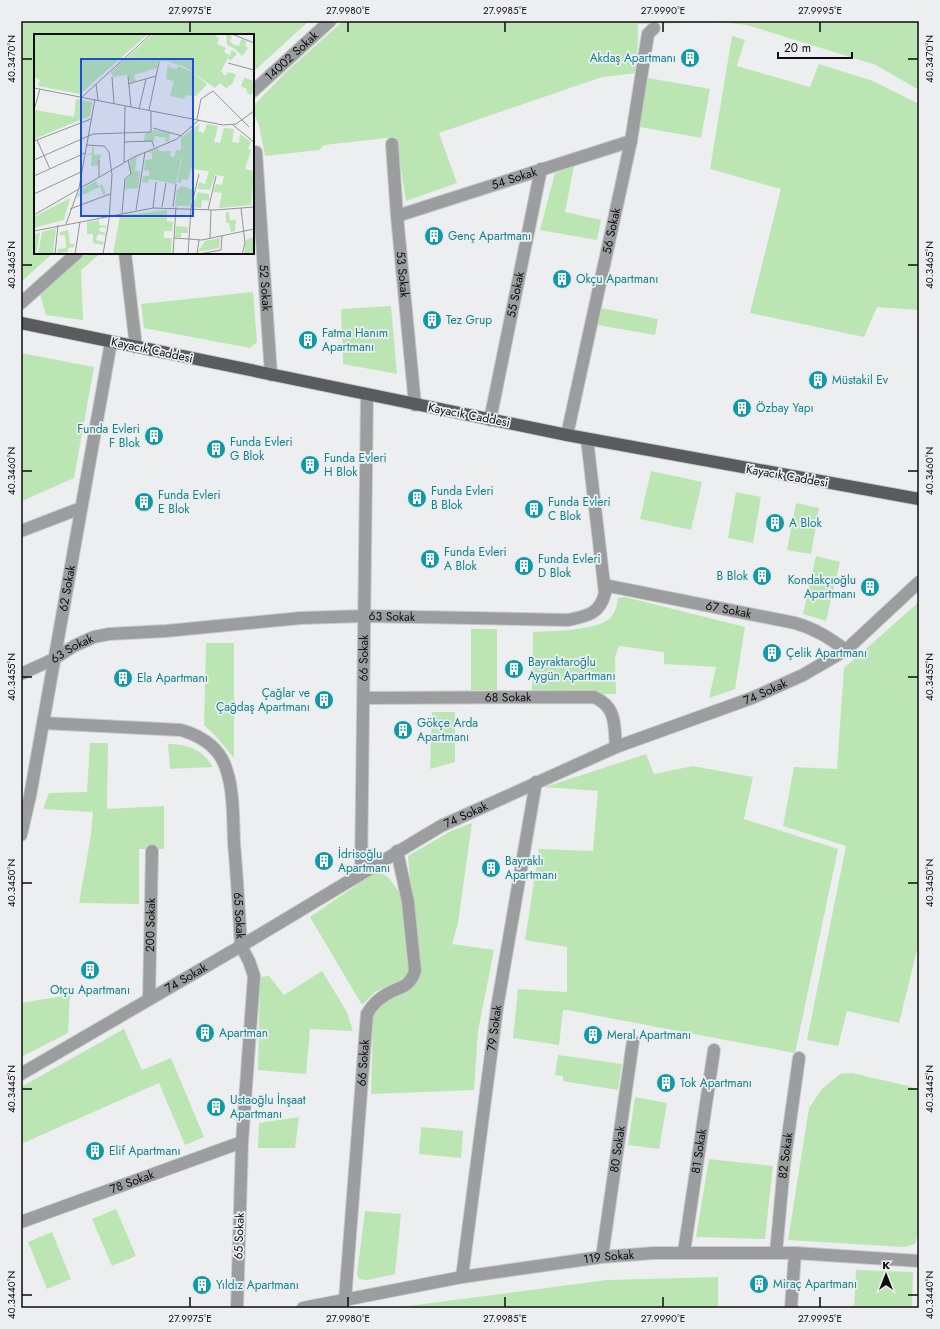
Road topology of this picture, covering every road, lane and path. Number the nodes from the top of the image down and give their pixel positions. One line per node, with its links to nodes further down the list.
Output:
1 (330, 21): 3 (street, 14002 Sokak)
2 (654, 28): 4 (street, 56 Sokak)
3 (254, 90)
4 (631, 141): 7 (street, 54 Sokak); 19 (street, 56 Sokak)
5 (392, 144): 8 (street, 53 Sokak)
6 (256, 152): 15 (street, 52 Sokak)
7 (541, 169): 8 (street, 54 Sokak); 18 (street, 55 Sokak)
8 (397, 216): 17 (street, 53 Sokak)
9 (76, 254): 11 (street)
10 (125, 254): 14 (street)
11 (21, 303)
12 (21, 323): 13 (main road, Kayacık Caddesi)
13 (111, 342): 14 (main road, Kayacık Caddesi); 22 (street, 62 Sokak)
14 (136, 347): 15 (main road, Kayacık Caddesi)
15 (271, 375): 16 (main road, Kayacık Caddesi)
16 (367, 395): 17 (main road, Kayacık Caddesi); 26 (street, 66 Sokak)
17 (415, 405): 18 (main road, Kayacık Caddesi)
18 (490, 420): 19 (main road, Kayacık Caddesi)
19 (567, 436): 20 (main road, Kayacık Caddesi)
20 (587, 439): 21 (main road, Kayacık Caddesi); 25 (street, 63 Sokak)
21 (919, 499)
22 (81, 508): 23 (street); 28 (street, 62 Sokak)
23 (21, 531)
24 (919, 582): 27 (street, 74 Sokak)
25 (604, 585): 26 (street, 63 Sokak); 27 (street, 67 Sokak)
26 (364, 616): 28 (street, 63 Sokak); 30 (street, 66 Sokak)
27 (846, 650): 32 (street, 74 Sokak)
28 (54, 659): 29 (street, 63 Sokak); 31 (street, 62 Sokak)
29 (21, 674)
30 (364, 698): 32 (street, 68 Sokak); 38 (street, 66 Sokak)
31 (43, 723): 34 (street, 62 Sokak); 39 (street, 65 Sokak)
32 (616, 747): 33 (street, 74 Sokak)
33 (536, 782): 36 (street, 74 Sokak); 52 (street, 79 Sokak)
34 (26, 798): 35 (street, 62 Sokak)
35 (21, 835)
36 (397, 851): 38 (street, 74 Sokak); 53 (street, 66 Sokak)
37 (152, 852): 40 (street, 200 Sokak)
38 (361, 873): 39 (street, 74 Sokak)
39 (241, 946): 40 (street, 74 Sokak); 45 (street, 65 Sokak)
40 (149, 998): 44 (street, 74 Sokak)
41 (633, 1040): 50 (street, 80 Sokak)
42 (714, 1050): 47 (street, 81 Sokak)
43 (799, 1058): 48 (street, 82 Sokak)
44 (21, 1074)
45 (242, 1142): 46 (street, 78 Sokak); 54 (street, 65 Sokak)
46 (21, 1222)
47 (684, 1252): 48 (street, 119 Sokak); 50 (street, 119 Sokak)
48 (776, 1253): 49 (street, 119 Sokak)
49 (795, 1253): 51 (street, 119 Sokak); 56 (street)
50 (602, 1257): 52 (street, 119 Sokak)
51 (919, 1261)
52 (462, 1277): 53 (street, 119 Sokak)
53 (345, 1300): 55 (street, 119 Sokak)
54 (237, 1308)
55 (303, 1308)
56 (791, 1308)

